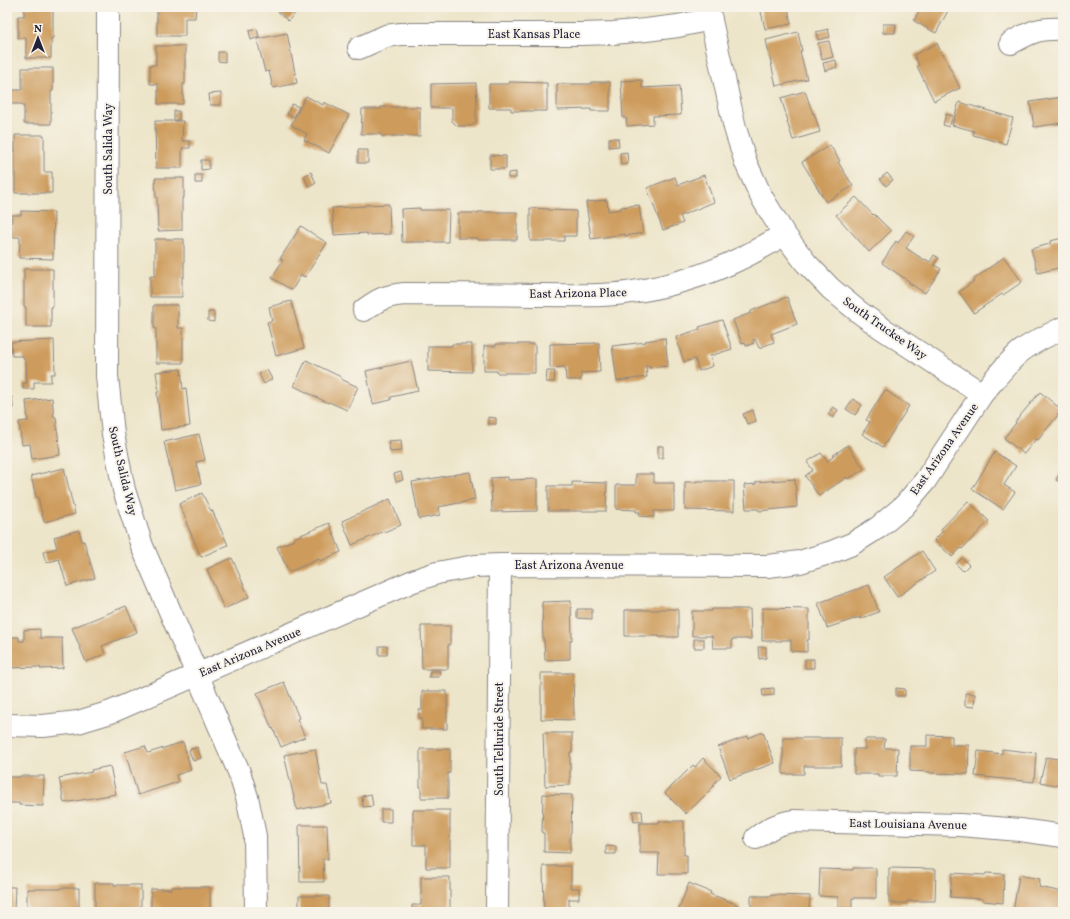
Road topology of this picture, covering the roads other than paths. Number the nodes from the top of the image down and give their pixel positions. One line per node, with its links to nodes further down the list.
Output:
1 (108, 7): 11 (street, South Salida Way)
2 (709, 13): 5 (street, East Kansas Place); 6 (street, South Truckee Way)
3 (1063, 29): 4 (street)
4 (1012, 43)
5 (359, 48)
6 (784, 234): 7 (street, East Arizona Place); 9 (street, South Truckee Way)
7 (364, 310)
8 (1063, 328): 9 (street, East Arizona Avenue)
9 (982, 394): 10 (street, East Arizona Avenue)
10 (500, 565): 11 (street, East Arizona Avenue); 16 (street, South Telluride Street)
11 (197, 675): 12 (street, East Arizona Avenue); 15 (street, South Salida Way)
12 (7, 726)
13 (1063, 836): 14 (street, East Louisiana Avenue)
14 (756, 838)
15 (256, 912)
16 (497, 912)

